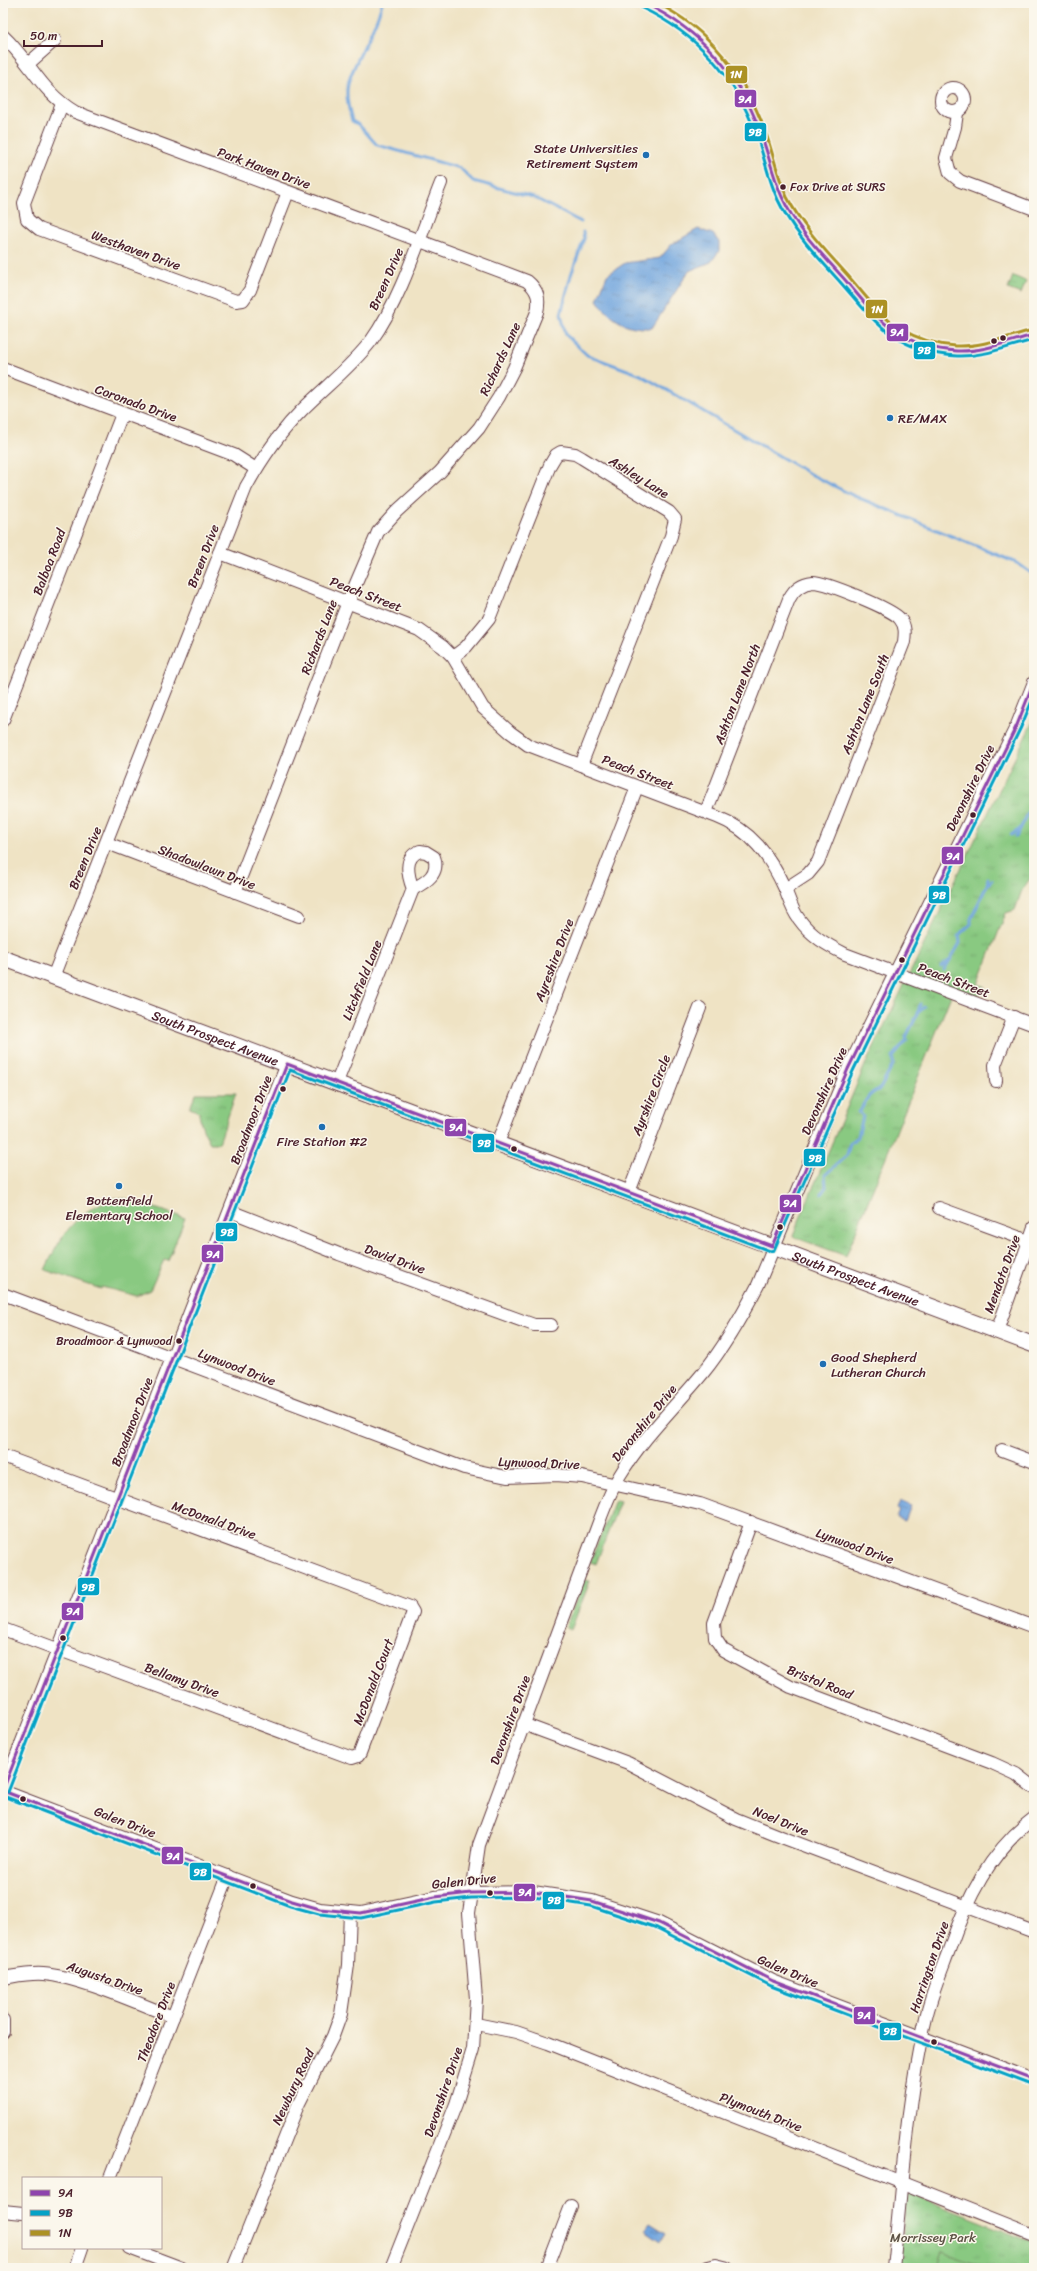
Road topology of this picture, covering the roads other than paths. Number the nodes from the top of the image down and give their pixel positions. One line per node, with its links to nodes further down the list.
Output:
1 (644, 3): 12 (street)
2 (3, 36): 4 (street, Park Haven Drive)
3 (55, 40): 4 (street)
4 (28, 64): 5 (street, Park Haven Drive)
5 (62, 104): 8 (street, Park Haven Drive); 8 (street, Westhaven Drive)
6 (957, 113): 9 (street)
7 (441, 183): 10 (street, Breen Drive)
8 (288, 192): 10 (street, Park Haven Drive)
9 (1034, 209)
10 (418, 240): 11 (street, Park Haven Drive); 15 (street, Breen Drive)
11 (537, 294): 18 (street, Richards Lane)
12 (1034, 335)
13 (3, 368): 14 (street, Coronado Drive)
14 (122, 414): 15 (street, Coronado Drive); 21 (street, Balboa Road)
15 (256, 469): 16 (street, Breen Drive)
16 (220, 553): 18 (street, Peach Street); 25 (street, Breen Drive)
17 (798, 587): 24 (street, Ashton Lane North); 27 (street, Ashton Lane South)
18 (348, 602): 19 (street, Peach Street); 28 (street, Richards Lane)
19 (453, 657): 22 (street, Peach Street); 22 (street, Ashley Lane)
20 (1034, 682): 31 (street, Devonshire Drive)
21 (3, 720)
22 (581, 765): 23 (street, Peach Street)
23 (636, 787): 24 (street, Peach Street); 39 (street, Ayreshire Drive)
24 (706, 812): 27 (street, Peach Street)
25 (107, 843): 28 (street, Shadowlawn Drive); 32 (street, Breen Drive)
26 (413, 889): 38 (street, Litchfield Lane)
27 (784, 889): 31 (street, Peach Street)
28 (235, 892): 29 (street, Shadowlawn Drive)
29 (298, 916)
30 (3, 958): 32 (main road, South Prospect Avenue)
31 (894, 972): 34 (street, Peach Street); 45 (street, Devonshire Drive)
32 (53, 977): 36 (main road, South Prospect Avenue)
33 (700, 1008): 40 (street, Ayrshire Circle)
34 (1014, 1017): 35 (street, Peach Street); 37 (street)
35 (1034, 1025)
36 (287, 1064): 38 (main road, South Prospect Avenue); 42 (street, Broadmoor Drive)
37 (996, 1081)
38 (337, 1082): 39 (main road, South Prospect Avenue)
39 (498, 1142): 40 (main road, South Prospect Avenue)
40 (629, 1192): 45 (main road, South Prospect Avenue)
41 (939, 1208): 44 (street)
42 (230, 1211): 47 (street, David Drive); 50 (street, Broadmoor Drive)
43 (1034, 1227): 44 (street, Mendota Drive)
44 (1031, 1242): 48 (street, Mendota Drive)
45 (772, 1246): 48 (main road, South Prospect Avenue); 54 (street, Devonshire Drive)
46 (3, 1294): 50 (street, Lynwood Drive)
47 (551, 1325)
48 (997, 1331): 49 (main road, South Prospect Avenue)
49 (1034, 1345)
50 (173, 1357): 54 (street, Lynwood Drive); 55 (street, Broadmoor Drive)
51 (1002, 1450): 53 (street)
52 (3, 1456): 55 (street, McDonald Drive)
53 (1034, 1462)
54 (615, 1484): 56 (street, Lynwood Drive); 61 (street, Devonshire Drive)
55 (117, 1499): 57 (street, McDonald Drive); 60 (street, Broadmoor Drive)
56 (751, 1522): 58 (street, Lynwood Drive); 63 (street, Bristol Road)
57 (414, 1612): 62 (street, McDonald Court)
58 (1034, 1627)
59 (3, 1629): 60 (street, Bellamy Drive)
60 (58, 1649): 62 (street, Bellamy Drive); 64 (street, Broadmoor Drive)
61 (523, 1724): 67 (street, Devonshire Drive); 68 (street, Noel Drive)
62 (352, 1758)
63 (1034, 1788)
64 (3, 1791): 66 (street, Galen Drive)
65 (1034, 1818): 68 (street, Harrington Drive)
66 (228, 1876): 69 (street, Galen Drive); 72 (street, Theodore Drive)
67 (471, 1893): 69 (street, Galen Drive); 74 (street, Devonshire Drive); 76 (street, Galen Drive)
68 (966, 1906): 70 (street, Noel Drive); 76 (street, Harrington Drive)
69 (350, 1912): 88 (street, Newbury Road)
70 (1034, 1932)
71 (3, 1978): 72 (street, Augusta Drive)
72 (173, 2017): 78 (street, Theodore Drive)
73 (3, 2020): 75 (street)
74 (476, 2024): 79 (street, Plymouth Drive); 89 (street, Devonshire Drive)
75 (3, 2032)
76 (921, 2038): 77 (street, Galen Drive); 79 (street, Harrington Drive)
77 (1034, 2080)
78 (110, 2177)
79 (902, 2183): 83 (street, Plymouth Drive); 93 (street, Harrington Drive)
80 (571, 2206): 90 (street)
81 (3, 2211): 82 (street)
82 (22, 2213)
83 (1034, 2234)
84 (82, 2249): 86 (street)
85 (132, 2249): 87 (street)
86 (75, 2268)
87 (182, 2268)
88 (233, 2268)
89 (391, 2268)
90 (546, 2268)
91 (705, 2268): 92 (street)
92 (728, 2268)
93 (893, 2268)

